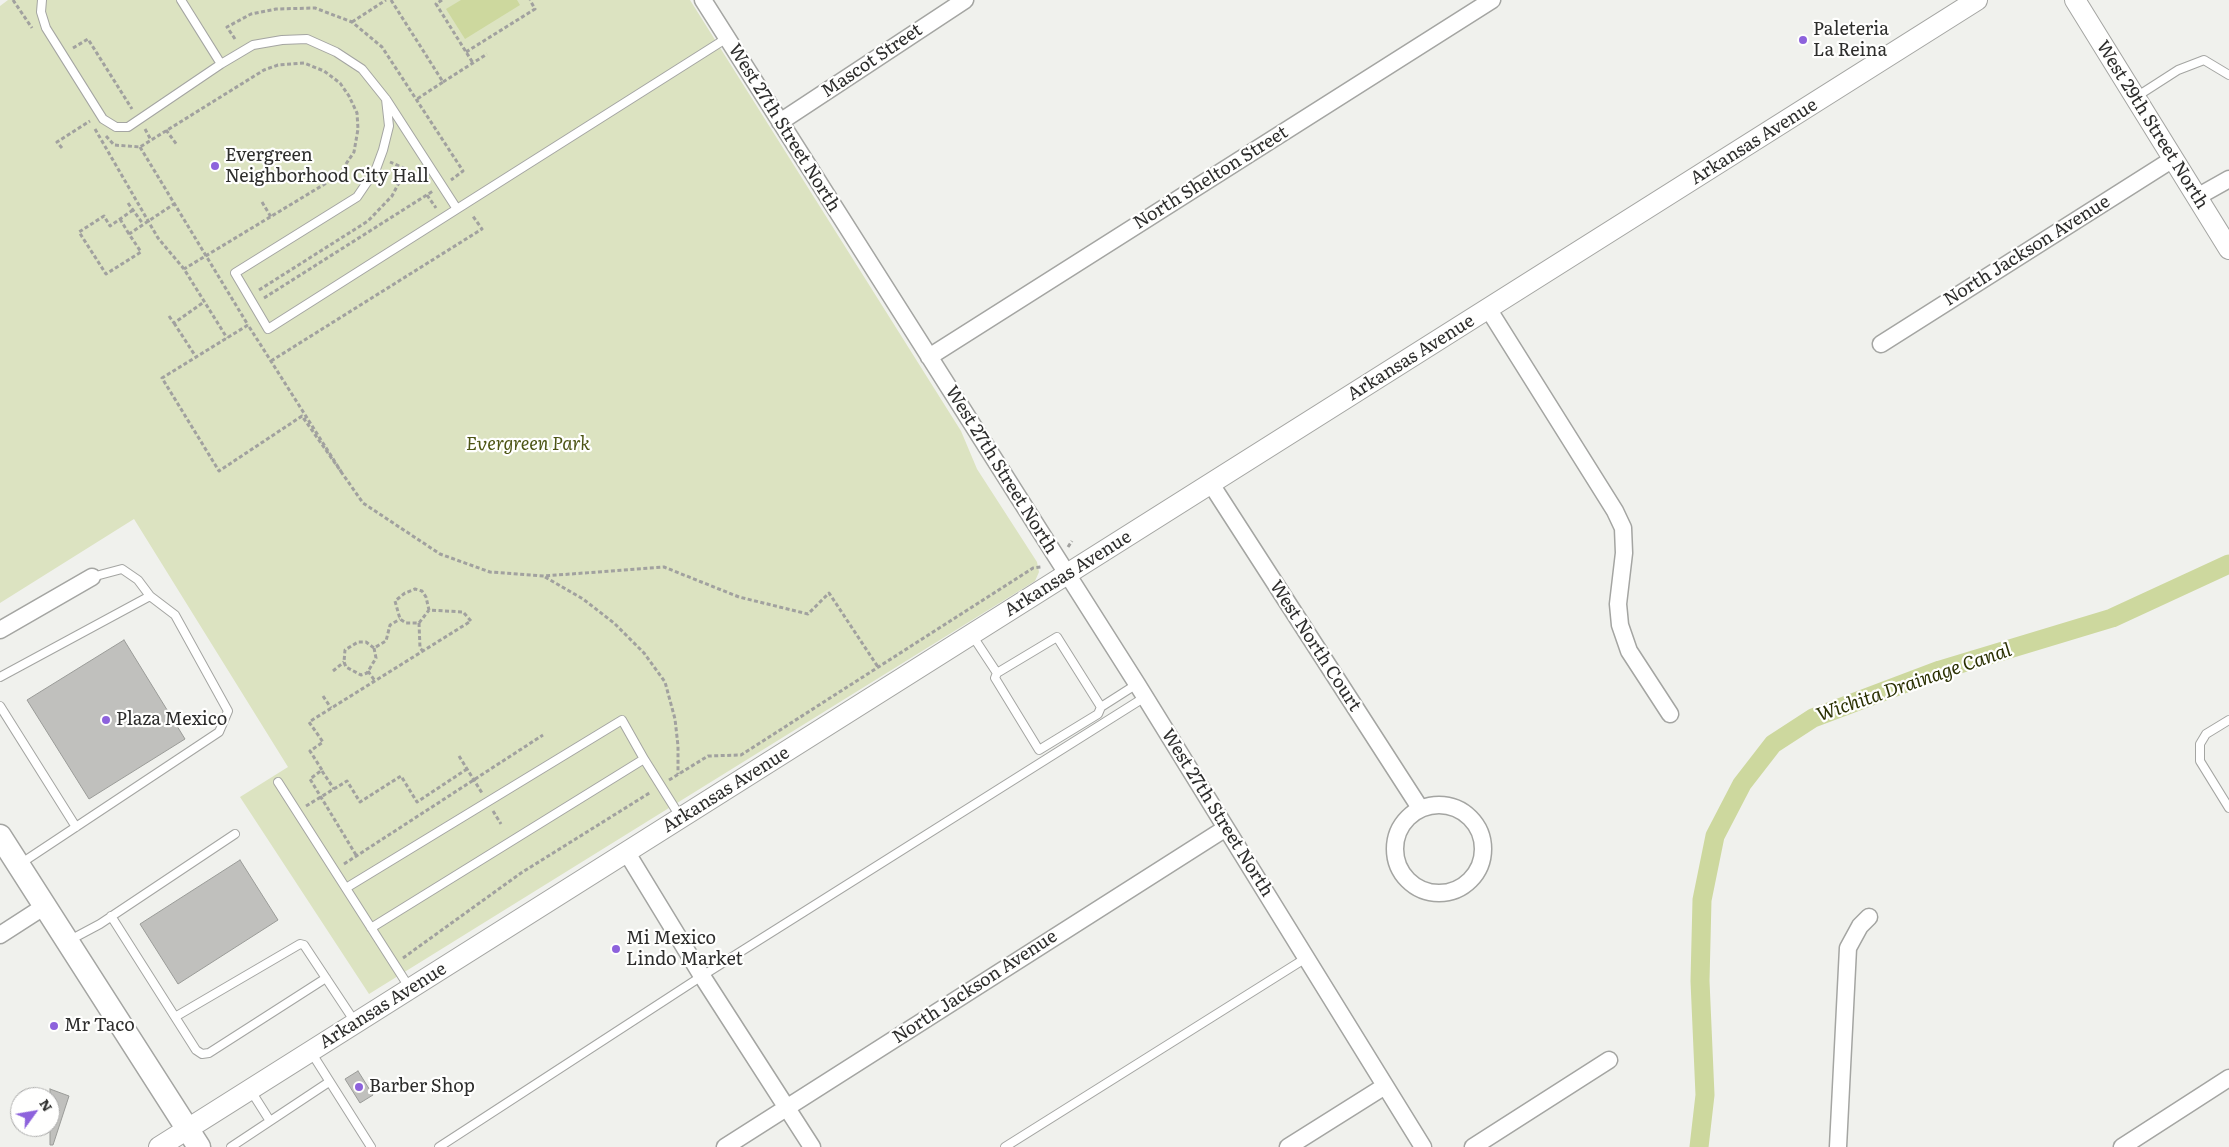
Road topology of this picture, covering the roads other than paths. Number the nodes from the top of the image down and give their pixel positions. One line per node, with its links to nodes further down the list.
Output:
1 (42, 0): 9 (lane)
2 (181, 0): 9 (lane)
3 (703, 0): 8 (street, West 27th Street North)
4 (965, 0): 13 (street, Mascot Street)
5 (1492, 0): 21 (street, North Shelton Street)
6 (2075, 0): 11 (street, West 29th Street North)
7 (1968, 2): 19 (street, Arkansas Avenue)
8 (727, 38): 13 (street, West 27th Street North); 17 (lane)
9 (221, 64): 12 (lane)
10 (2229, 75): 11 (lane)
11 (2134, 98): 14 (street, West 29th Street North)
12 (386, 99): 17 (lane); 17 (lane)
13 (780, 122): 21 (street, West 27th Street North)
14 (2173, 159): 16 (street, West 29th Street North); 20 (street, North Jackson Avenue)
15 (2229, 179): 16 (street)
16 (2197, 197): 18 (street, West 29th Street North)
17 (457, 209)
18 (2229, 249)
19 (1488, 310): 22 (street, Arkansas Avenue); 33 (street)
20 (1881, 344)
21 (929, 357): 23 (street, West 27th Street North)
22 (1211, 484): 23 (street, Arkansas Avenue); 37 (street, West North Court)
23 (1068, 574): 27 (street, Arkansas Avenue); 30 (street, West 27th Street North)
24 (92, 577): 25 (lane); 26 (street)
25 (150, 596): 29 (lane); 40 (lane)
26 (0, 630)
27 (972, 635): 28 (lane); 39 (street, Arkansas Avenue)
28 (997, 673): 32 (lane); 32 (lane)
29 (0, 676)
30 (1141, 691): 32 (lane); 41 (street, West 27th Street North); 54 (lane)
31 (0, 706): 40 (lane)
32 (1101, 707)
33 (1670, 714)
34 (2229, 720): 38 (lane)
35 (644, 759): 39 (lane); 46 (lane); 50 (lane)
36 (278, 782): 46 (lane)
37 (1420, 808): 37 (street)
38 (2229, 808)
39 (682, 819): 44 (street, Arkansas Avenue)
40 (76, 827): 45 (lane)
41 (1226, 828): 53 (street, West 27th Street North); 65 (street, North Jackson Avenue)
42 (235, 834): 48 (lane)
43 (0, 836): 45 (main road)
44 (627, 853): 54 (street); 56 (street, Arkansas Avenue)
45 (19, 865): 47 (main road)
46 (346, 888): 50 (lane)
47 (45, 906): 51 (street); 52 (main road)
48 (111, 916): 52 (lane); 57 (lane)
49 (1869, 917): 79 (street)
50 (372, 928): 56 (lane)
51 (0, 935)
52 (68, 941): 67 (main road)
53 (1306, 958): 63 (street, West 27th Street North); 75 (lane)
54 (702, 976): 65 (street); 72 (lane)
55 (326, 978): 57 (lane); 57 (lane); 58 (lane)
56 (410, 989): 58 (street, Arkansas Avenue)
57 (175, 1017)
58 (356, 1024): 59 (street, Arkansas Avenue)
59 (311, 1052): 62 (lane); 64 (street, Arkansas Avenue)
60 (1609, 1060): 78 (street)
61 (2229, 1078): 80 (street)
62 (329, 1082): 66 (lane); 71 (lane)
63 (1385, 1086): 76 (street); 77 (street, West 27th Street North)
64 (251, 1090): 66 (lane); 67 (street, Arkansas Avenue)
65 (787, 1108): 73 (street, North Jackson Avenue); 74 (street)
66 (270, 1121): 68 (lane)
67 (194, 1138): 69 (street, Arkansas Avenue)
68 (240, 1145): 70 (lane)
69 (159, 1147)
70 (231, 1147)
71 (372, 1147)
72 (439, 1147)
73 (725, 1147)
74 (812, 1147)
75 (1005, 1147)
76 (1288, 1147)
77 (1422, 1147)
78 (1473, 1147)
79 (1838, 1147)
80 (2122, 1147)

